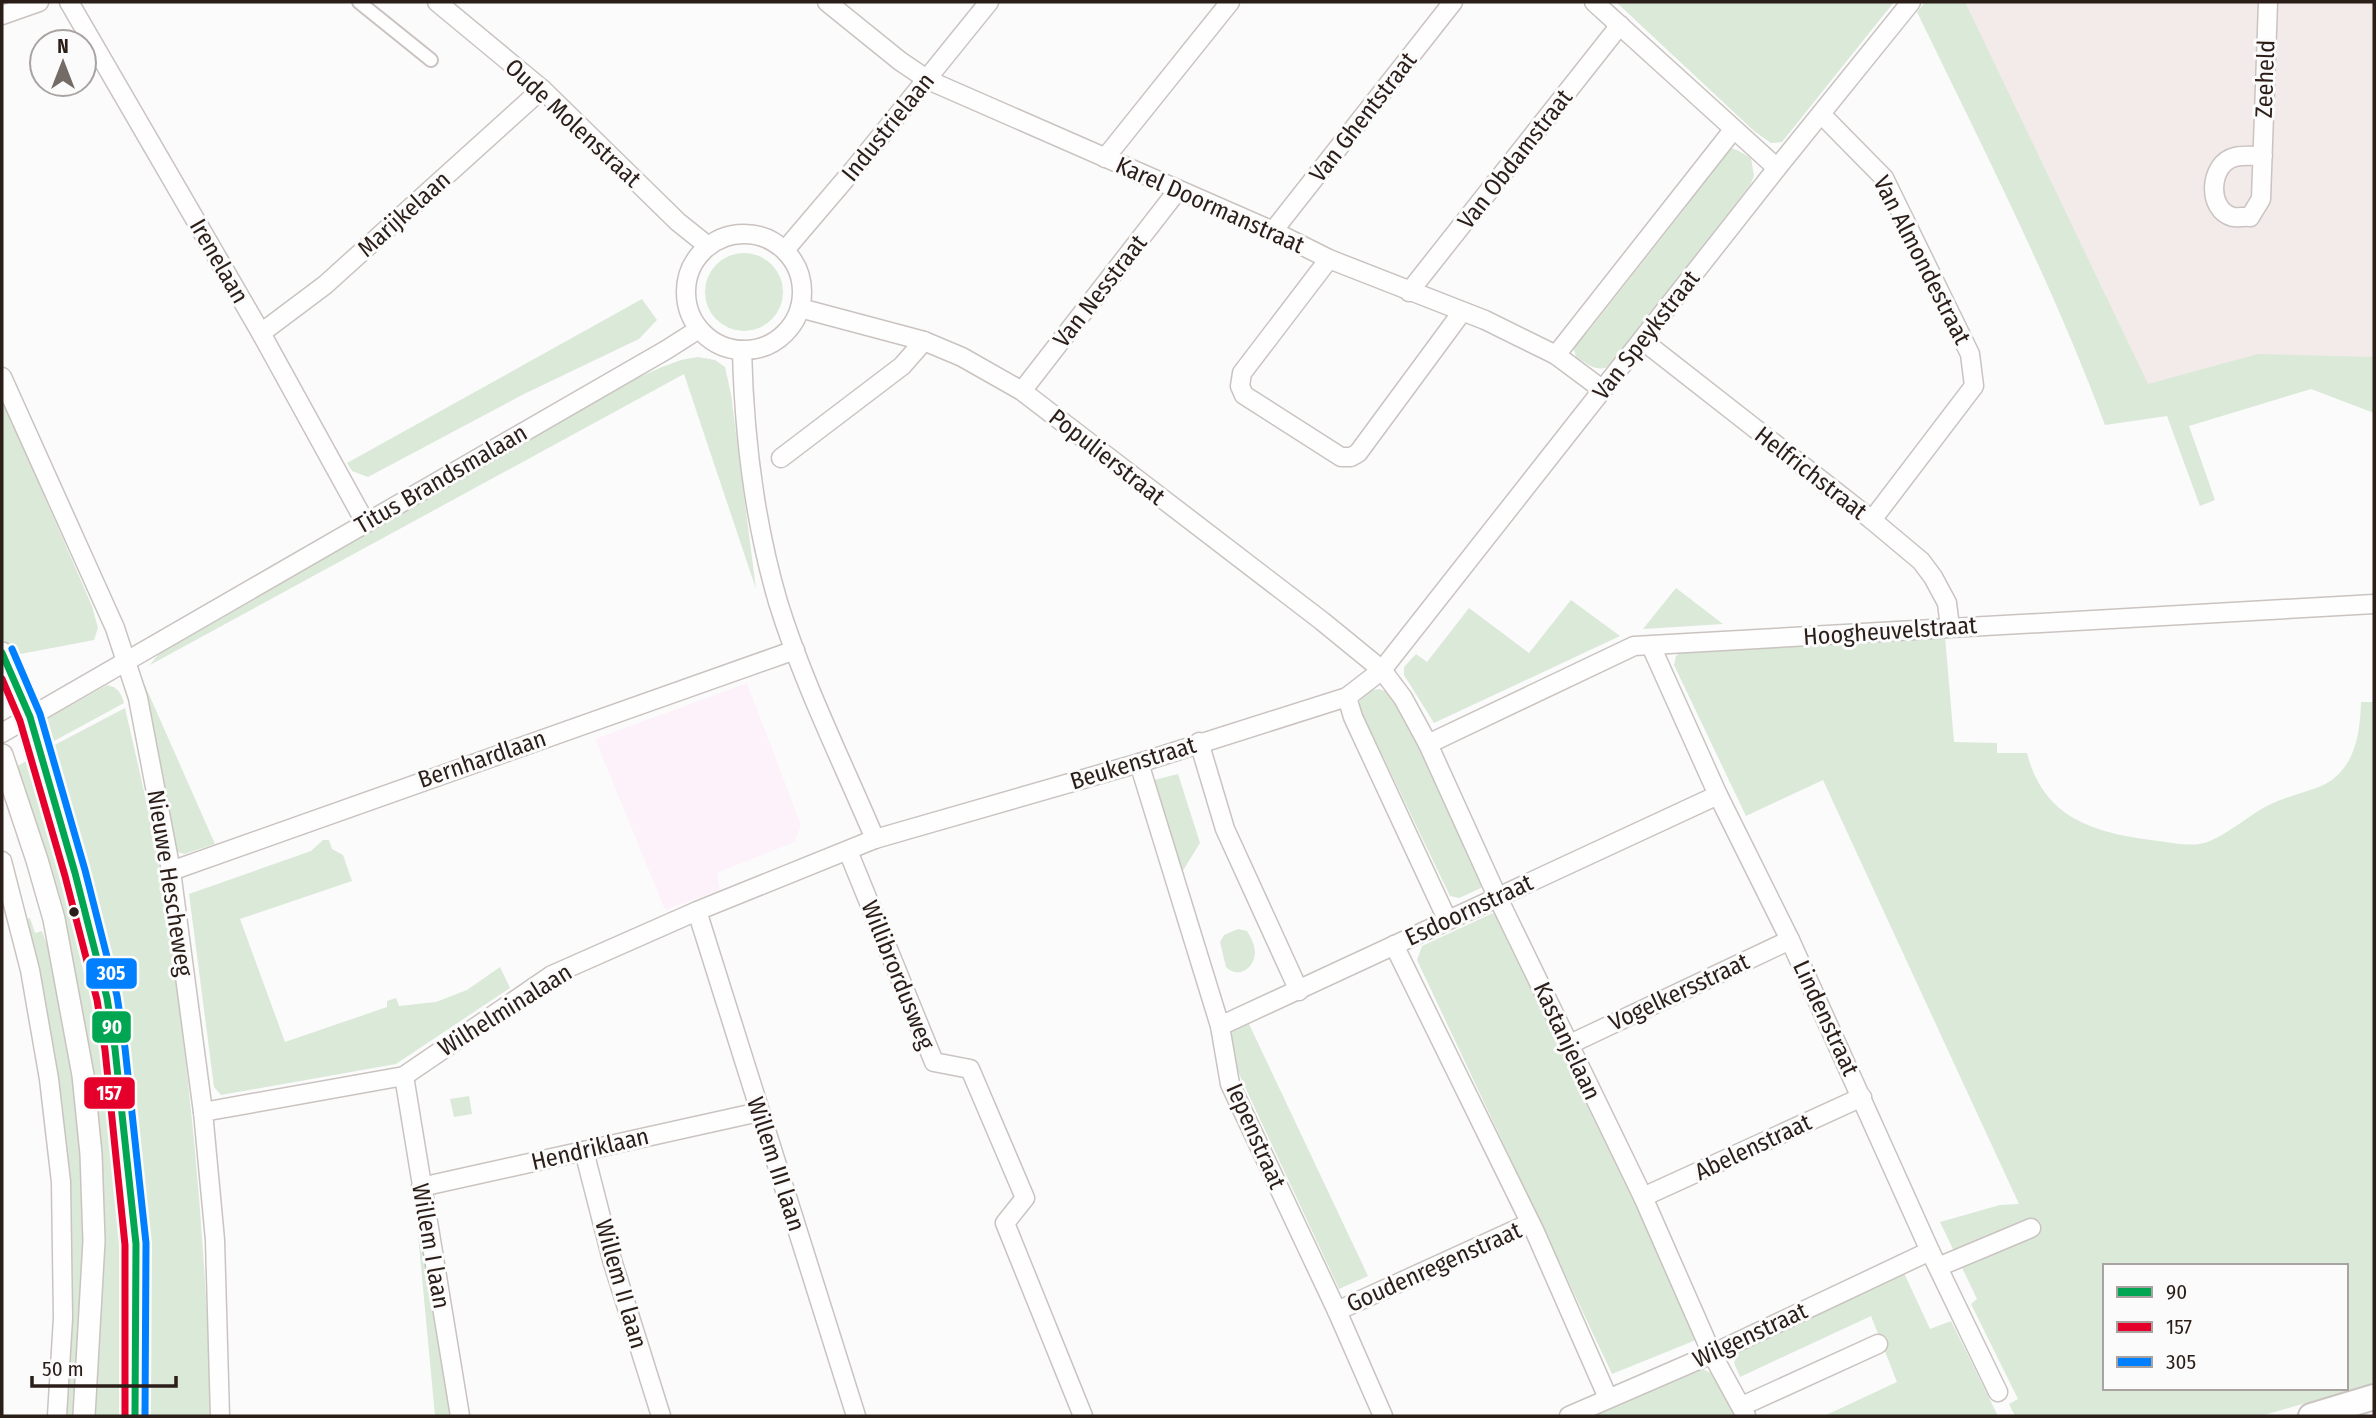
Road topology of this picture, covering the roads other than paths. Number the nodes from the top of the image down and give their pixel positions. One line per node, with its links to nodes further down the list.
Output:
1 (39, 2): 12 (street)
2 (69, 2): 31 (street, Irenelaan)
3 (359, 2): 14 (street)
4 (437, 2): 16 (street, Oude Molenstraat)
5 (827, 2): 15 (street, Karel Doormanstraat)
6 (989, 2): 15 (street, Industrielaan)
7 (1230, 2): 20 (street)
8 (1452, 2): 23 (street, Van Ghentstraat)
9 (1594, 2): 13 (street)
10 (1911, 2): 17 (street, Van Speykstraat)
11 (2268, 2): 19 (street, Zeeheld)
12 (2, 15)
13 (1620, 25): 18 (street); 27 (street, Van Obdamstraat)
14 (431, 60)
15 (928, 80): 20 (street, Karel Doormanstraat); 25 (street, Industrielaan)
16 (541, 89): 24 (street, Oude Molenstraat); 31 (street, Marijkelaan)
17 (1821, 114): 21 (street, Van Speykstraat); 40 (street, Van Almondestraat)
18 (1733, 130): 21 (street); 35 (street)
19 (2263, 156)
20 (1105, 158): 22 (street, Karel Doormanstraat)
21 (1777, 168): 32 (street, Van Speykstraat)
22 (1178, 190): 23 (street, Karel Doormanstraat); 38 (street, Van Nesstraat)
23 (1273, 231): 26 (street, Karel Doormanstraat)
24 (708, 246): 25 (street); 30 (street)
25 (785, 250): 28 (street)
26 (1329, 259): 27 (street, Karel Doormanstraat); 29 (street)
27 (1409, 292): 29 (street, Karel Doormanstraat)
28 (800, 308): 33 (street, Populierstraat); 34 (street)
29 (1462, 312): 35 (street, Karel Doormanstraat)
30 (699, 329): 34 (street); 41 (street, Titus Brandsmalaan)
31 (261, 333): 41 (street, Irenelaan)
32 (1643, 340): 37 (street, Van Speykstraat); 40 (street, Helfrichstraat)
33 (924, 341): 38 (street, Populierstraat); 39 (street)
34 (742, 350): 45 (street)
35 (1556, 355): 37 (street, Karel Doormanstraat)
36 (2, 377): 47 (street, Nieuwe Hescheweg)
37 (1603, 390): 48 (street, Van Speykstraat)
38 (1022, 391): 48 (street, Populierstraat)
39 (781, 458)
40 (1872, 520): 43 (street, Helfrichstraat)
41 (365, 522): 47 (street, Titus Brandsmalaan)
42 (2374, 604): 43 (street, Hoogheuvelstraat)
43 (1950, 627): 44 (street, Hoogheuvelstraat)
44 (1651, 646): 53 (street, Hoogheuvelstraat); 56 (street, Lindenstraat)
45 (794, 650): 57 (street); 60 (street, Bernhardlaan)
46 (2, 653): 50 (street)
47 (128, 661): 50 (street, Titus Brandsmalaan); 60 (street, Nieuwe Hescheweg)
48 (1382, 670): 49 (street, Beukenstraat); 53 (street, Kastanjelaan)
49 (1347, 697): 52 (street, Beukenstraat); 63 (street)
50 (30, 717): 51 (street, Titus Brandsmalaan); 88 (street)
51 (2, 733)
52 (1199, 742): 55 (street, Beukenstraat); 66 (street)
53 (1428, 744): 61 (street, Kastanjelaan)
54 (2, 755): 87 (street)
55 (1139, 763): 57 (street, Beukenstraat); 67 (street, Iepenstraat)
56 (1718, 795): 61 (street, Esdoornstraat); 64 (street, Lindenstraat)
57 (875, 839): 58 (street, Wilhelminalaan)
58 (848, 851): 62 (street, Wilhelminalaan); 93 (street, Willibrordusweg)
59 (2, 861): 86 (street)
60 (171, 871): 71 (street, Nieuwe Hescheweg)
61 (1497, 896): 63 (street, Esdoornstraat); 68 (street, Kastanjelaan)
62 (697, 911): 69 (street, Wilhelminalaan); 72 (street, Willem III laan)
63 (1447, 919): 65 (street, Esdoornstraat)
64 (1790, 940): 68 (street, Vogelkersstraat); 70 (street, Lindenstraat)
65 (1394, 945): 66 (street, Esdoornstraat); 76 (street)
66 (1299, 991): 67 (street, Esdoornstraat)
67 (1220, 1026): 79 (street, Iepenstraat)
68 (1568, 1045): 75 (street, Kastanjelaan)
69 (404, 1076): 71 (street, Wilhelminalaan); 74 (street, Willem I laan)
70 (1862, 1097): 75 (street, Abelenstraat); 78 (street, Lindenstraat)
71 (203, 1112): 89 (street, Nieuwe Hescheweg)
72 (759, 1112): 73 (street, Hendriklaan); 92 (street, Willem III laan)
73 (584, 1151): 74 (street, Hendriklaan); 91 (street, Willem II laan)
74 (421, 1187): 90 (street, Willem I laan)
75 (1643, 1197): 81 (street, Kastanjelaan)
76 (1530, 1223): 79 (street, Goudenregenstraat); 84 (street)
77 (2031, 1228): 78 (street, Wilgenstraat)
78 (1934, 1259): 81 (street, Wilgenstraat); 82 (street, Lindenstraat)
79 (1337, 1311): 94 (street, Iepenstraat)
80 (1878, 1344): 85 (street)
81 (1712, 1354): 84 (street, Wilgenstraat); 85 (street, Kastanjelaan)
82 (1997, 1392)
83 (2374, 1397): 96 (main road)
84 (1608, 1398): 95 (street, Wilgenstraat)
85 (1744, 1411)
86 (57, 1416)
87 (84, 1416)
88 (135, 1416)
89 (220, 1416)
90 (460, 1416)
91 (660, 1416)
92 (856, 1416)
93 (1083, 1416)
94 (1383, 1416)
95 (1569, 1416)
96 (2311, 1416)

